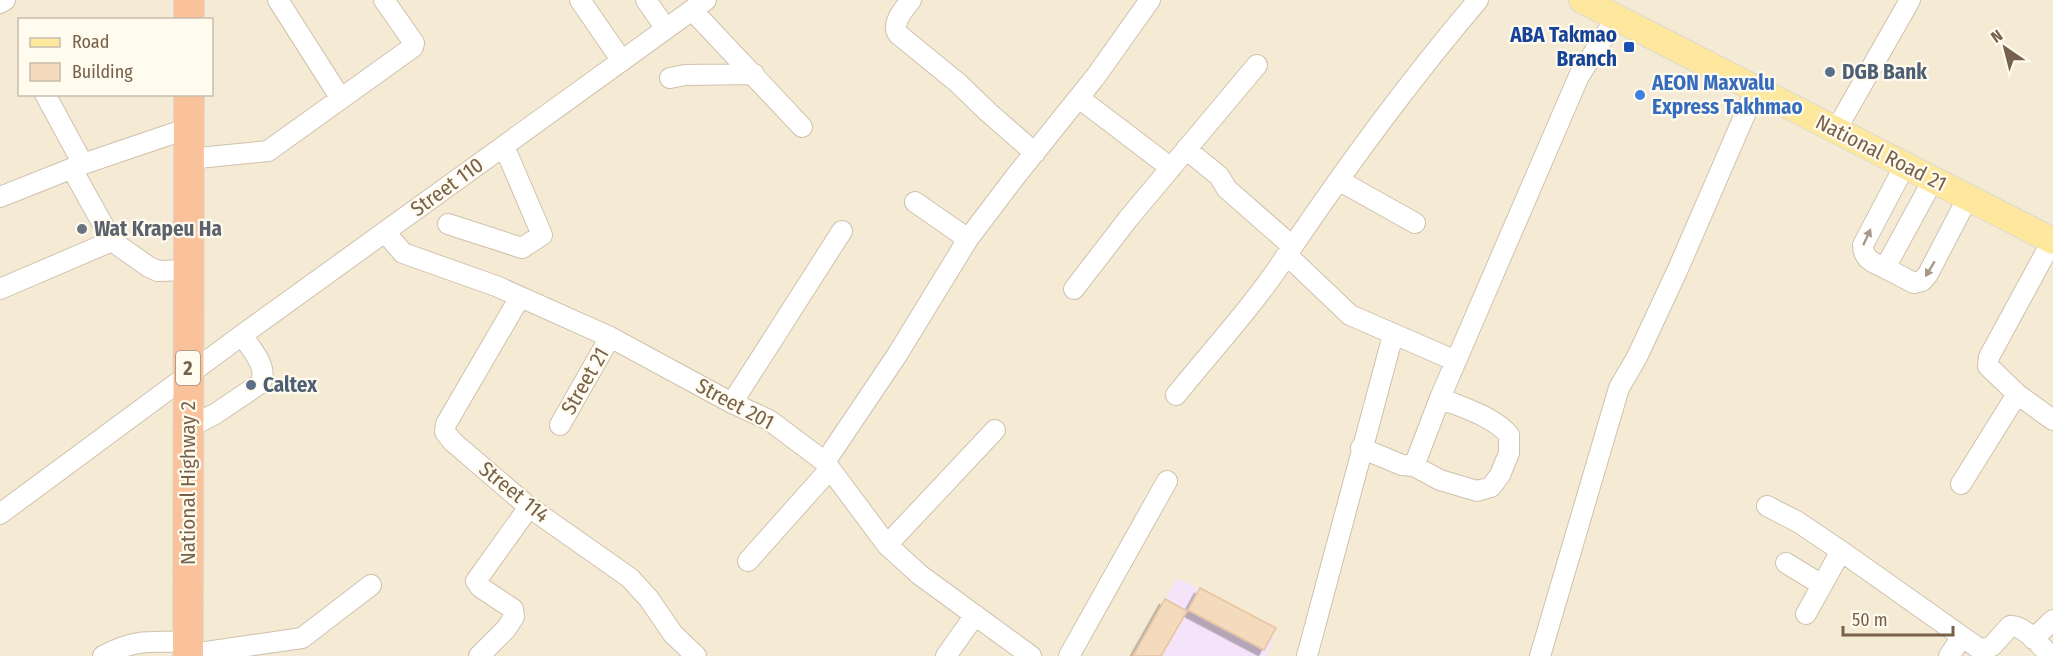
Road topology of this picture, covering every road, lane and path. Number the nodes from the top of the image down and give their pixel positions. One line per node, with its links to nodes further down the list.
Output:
1 (5, 0): 12 (street)
2 (189, 0): 14 (highway)
3 (278, 0): 24 (street)
4 (384, 0): 24 (street)
5 (580, 0): 17 (street)
6 (646, 0): 16 (street)
7 (911, 0): 31 (street)
8 (1150, 0): 25 (street)
9 (1478, 0): 37 (street)
10 (1582, 0): 15 (main road, National Road 21)
11 (1910, 0): 28 (street)
12 (0, 3)
13 (699, 5): 16 (street, Street 110); 19 (street)
14 (189, 18)
15 (1616, 18): 21 (main road, National Road 21); 57 (street)
16 (666, 29): 17 (street, Street 110)
17 (622, 61): 29 (street, Street 110)
18 (1257, 65): 30 (street)
19 (754, 74): 20 (street); 26 (street)
20 (670, 78)
21 (1756, 89): 28 (main road, National Road 21); 94 (street)
22 (46, 96): 34 (street)
23 (189, 96): 27 (highway, National Highway 2 / 2)
24 (341, 99): 32 (street)
25 (1079, 99): 31 (street); 35 (street)
26 (802, 127)
27 (189, 128): 32 (highway, National Highway 2 / 2); 34 (street)
28 (1836, 130): 33 (main road, National Road 21)
29 (504, 146): 41 (street); 44 (street, Street 110)
30 (1186, 149): 35 (street); 48 (street)
31 (1035, 153): 45 (street)
32 (188, 159): 50 (highway, National Highway 2 / 2)
33 (1905, 165): 36 (main road, National Road 21); 49 (street, one-way to 33)
34 (78, 167): 38 (street); 46 (street)
35 (1171, 168): 52 (street)
36 (1933, 180): 39 (main road, National Road 21); 49 (street)
37 (1340, 181): 42 (street); 48 (street)
38 (0, 197)
39 (1968, 198): 47 (main road, National Road 21); 49 (street, one-way to 49)
40 (915, 202): 45 (street)
41 (448, 224)
42 (1415, 224)
43 (842, 231): 62 (street)
44 (385, 232): 53 (street, Street 201); 54 (street, Street 110)
45 (969, 239): 68 (street)
46 (112, 241): 50 (street); 51 (street)
47 (2053, 241): 59 (street)
48 (1290, 250): 55 (street); 60 (street)
49 (1885, 268)
50 (189, 270): 58 (highway, National Highway 2 / 2)
51 (0, 289)
52 (1074, 289)
53 (520, 297): 56 (street, Street 201); 73 (street, Street 114)
54 (242, 335): 58 (street, Street 110); 65 (street)
55 (1393, 335): 57 (street); 67 (street)
56 (610, 337): 62 (street, Street 201); 64 (street, Street 21)
57 (1456, 361): 61 (street)
58 (188, 375): 65 (highway, National Highway 2 / 2); 74 (street, Street 110)
59 (2018, 394): 63 (street); 71 (street)
60 (1176, 395)
61 (1440, 398): 69 (street); 69 (street)
62 (732, 403): 68 (street, Street 201)
63 (2053, 420)
64 (560, 425)
65 (188, 428): 86 (highway, National Highway 2 / 2)
66 (995, 430): 75 (street)
67 (1361, 448): 69 (street); 93 (street)
68 (828, 466): 75 (street, Street 201); 77 (street)
69 (1414, 466)
70 (1167, 481): 92 (street)
71 (1962, 484)
72 (1767, 506): 76 (street)
73 (529, 507): 88 (street); 89 (street, Street 114)
74 (2, 510)
75 (887, 545): 82 (street, Street 201)
76 (1841, 551): 80 (street); 84 (street)
77 (748, 561)
78 (1786, 563): 80 (street)
79 (370, 585): 86 (street)
80 (1822, 585): 81 (street)
81 (1806, 614)
82 (975, 615): 90 (street); 91 (street, Street 201)
83 (2053, 620): 85 (street)
84 (1962, 637): 85 (street); 95 (street)
85 (2032, 639): 96 (street)
86 (188, 650): 87 (street)
87 (104, 656)
88 (479, 656)
89 (696, 656)
90 (946, 656)
91 (1031, 656)
92 (1069, 656)
93 (1307, 656)
94 (1540, 656)
95 (1949, 656)
96 (2051, 656)

